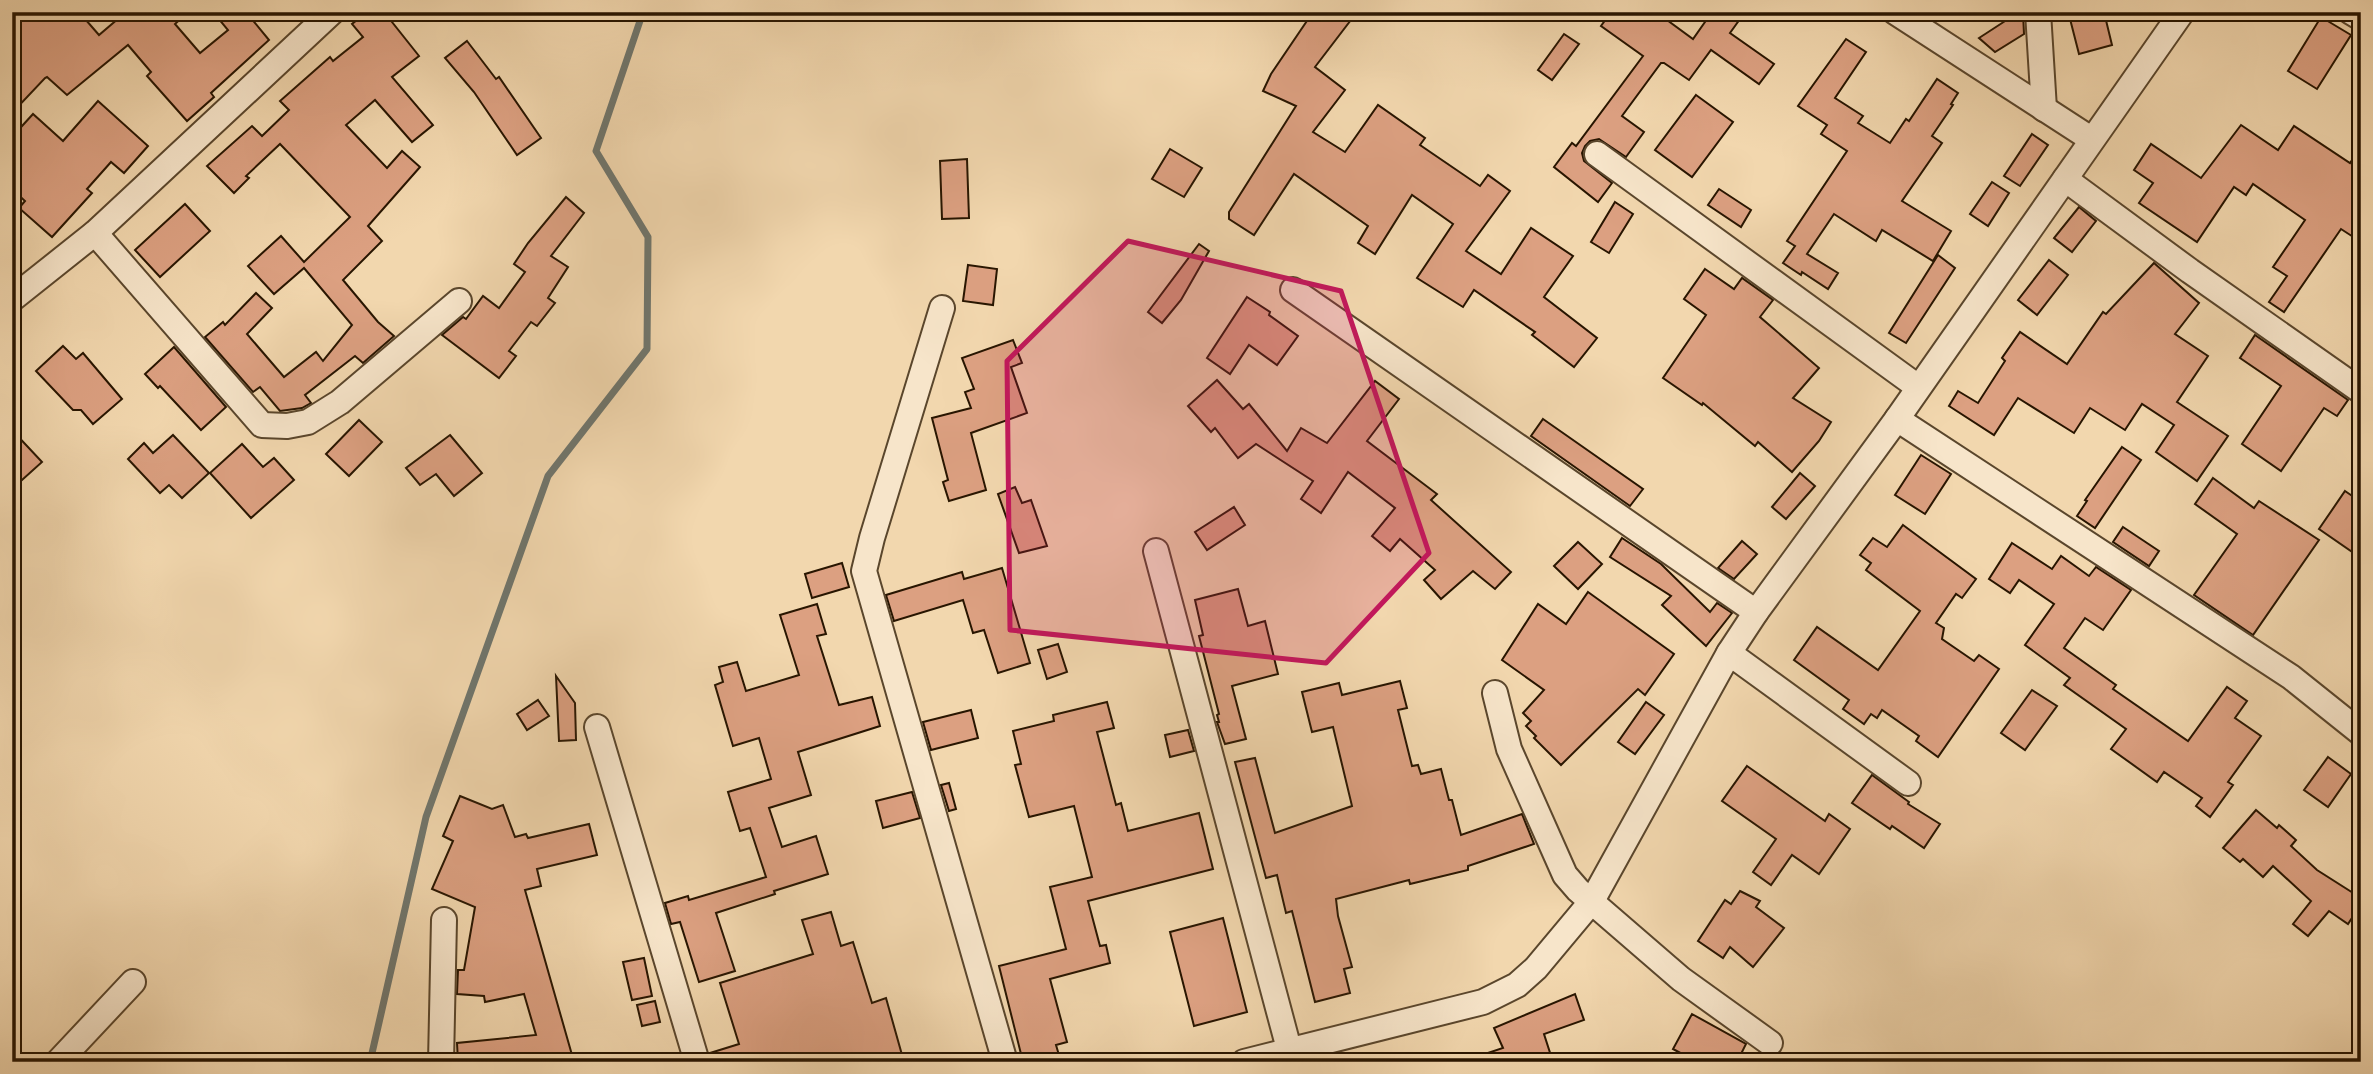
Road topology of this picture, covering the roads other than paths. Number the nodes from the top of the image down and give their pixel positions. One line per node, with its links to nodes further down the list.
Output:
1 (332, 12): 11 (street)
2 (1895, 12): 7 (street)
3 (2038, 12): 7 (street)
4 (2182, 12): 8 (street)
5 (2351, 12): 6 (street)
6 (2361, 18)
7 (2044, 109): 8 (street)
8 (2091, 139): 10 (street)
9 (1597, 154): 16 (street)
10 (2065, 179): 16 (street); 17 (street)
11 (94, 233): 13 (street); 14 (street)
12 (1293, 290): 20 (street)
13 (12, 299)
14 (459, 301)
15 (942, 308): 34 (street)
16 (1919, 387): 18 (street)
17 (2361, 391)
18 (1897, 419): 20 (street); 24 (street)
19 (1156, 551): 30 (street)
20 (1756, 612): 21 (street)
21 (1729, 653): 25 (street); 26 (street)
22 (1495, 693): 26 (street)
23 (597, 727): 33 (street)
24 (2361, 733)
25 (1908, 783)
26 (1592, 901): 29 (street); 30 (street)
27 (444, 919): 32 (street)
28 (133, 982): 31 (street)
29 (1770, 1043)
30 (1289, 1049): 35 (street)
31 (58, 1062)
32 (441, 1062)
33 (697, 1062)
34 (1005, 1062)
35 (1244, 1062)

